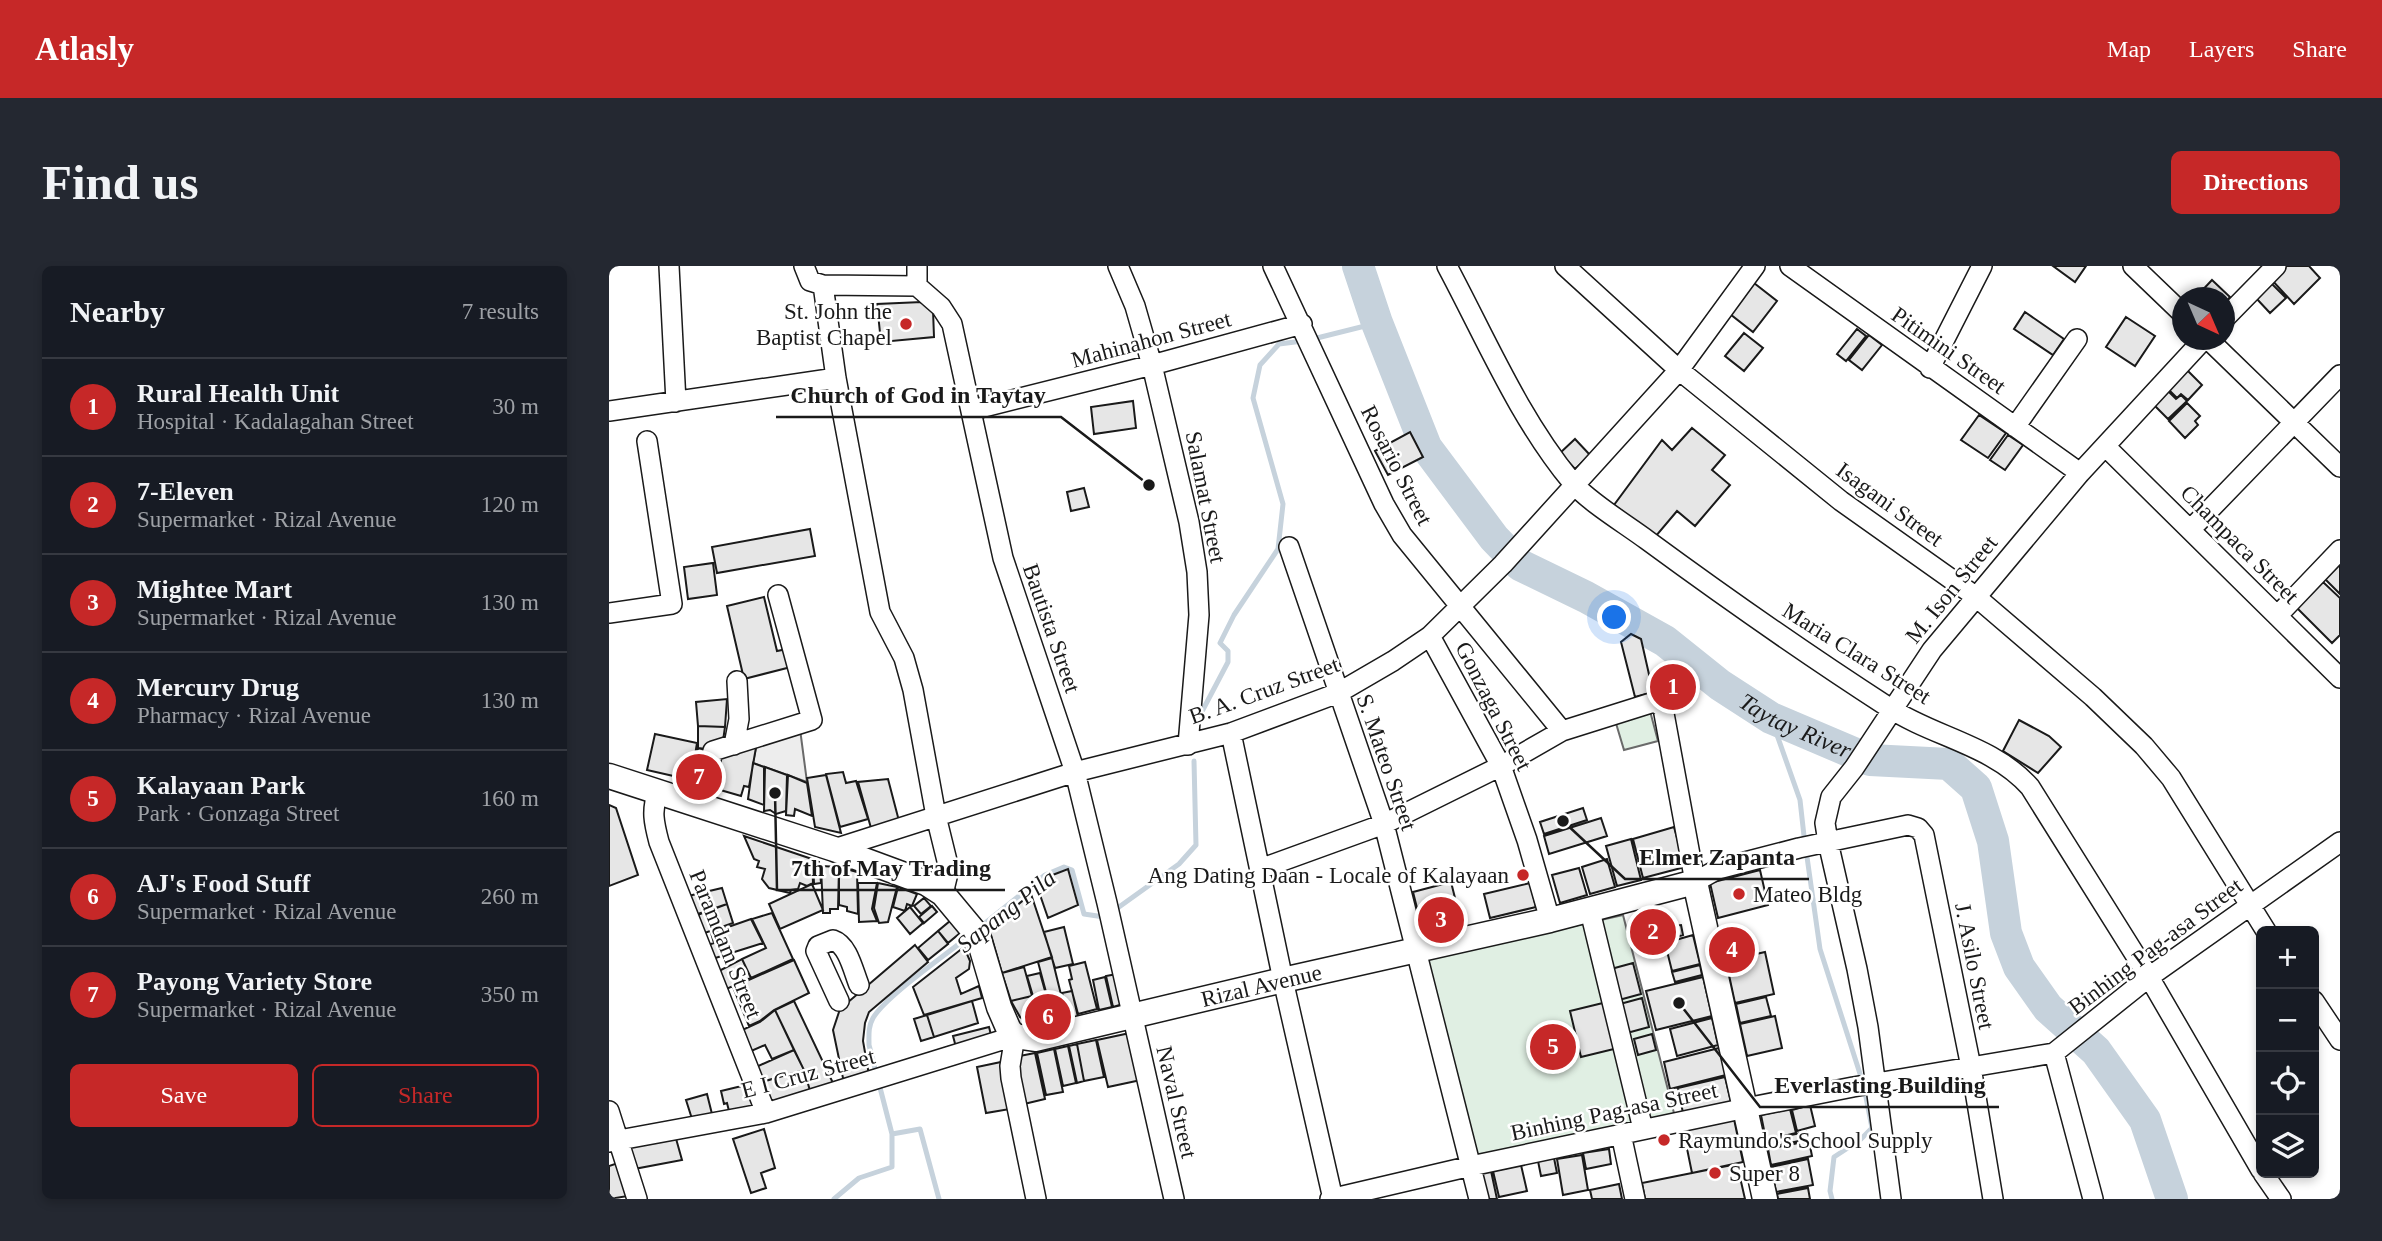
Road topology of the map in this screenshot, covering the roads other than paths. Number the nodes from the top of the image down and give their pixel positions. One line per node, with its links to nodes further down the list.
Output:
1 (669, 266): 25 (street)
2 (804, 266): 13 (street)
3 (1118, 266): 20 (street, Salamat Street)
4 (1273, 266): 16 (street, Rosario Street)
5 (1447, 266): 34 (street, Maria Clara Street)
6 (1565, 266): 22 (street, Isagani Street)
7 (1755, 266): 22 (street, B. A. Cruz Street)
8 (1790, 266): 21 (street, Pitimini Street)
9 (1982, 266): 21 (street)
10 (2133, 266): 14 (street)
11 (2276, 266): 15 (street)
12 (917, 276): 13 (street); 26 (street, Bautista Street)
13 (823, 285): 24 (street)
14 (2172, 304)
15 (2235, 307)
16 (1305, 331): 20 (street, Mahinahon Street); 40 (street, Rosario Street)
17 (2077, 339): 29 (street)
18 (2194, 350): 31 (street, M. Ison Street)
19 (2219, 350): 28 (street)
20 (1152, 365): 26 (street, Mahinahon Street); 51 (street, Salamat Street)
21 (1930, 368): 29 (street, Pitimini Street)
22 (1679, 370): 34 (street, B. A. Cruz Street); 39 (street, Isagani Street)
23 (2340, 375): 28 (street)
24 (836, 378): 25 (street); 57 (street)
25 (676, 402): 27 (street)
26 (972, 410): 53 (street, Bautista Street)
27 (609, 411)
28 (2294, 423): 32 (street); 35 (street)
29 (2015, 427): 33 (street, Pitimini Street)
30 (647, 442): 41 (street)
31 (2105, 446): 33 (street, M. Ison Street); 35 (street, Champaca Street)
32 (2340, 467)
33 (2080, 472): 39 (street, M. Ison Street)
34 (1574, 485): 40 (street, B. A. Cruz Street); 47 (street, Maria Clara Street)
35 (2191, 529): 42 (street, Champaca Street)
36 (1289, 547): 46 (street, S. Mateo Street)
37 (2340, 550): 42 (street)
38 (778, 595): 50 (street)
39 (1975, 596): 47 (street, M. Ison Street); 65 (street, Isagani Street)
40 (1461, 607): 43 (street, B. A. Cruz Street); 48 (street, Rosario Street)
41 (609, 613)
42 (2278, 615): 44 (street, Champaca Street)
43 (1430, 636): 46 (street, B. A. Cruz Street); 52 (street, Gonzaga Street)
44 (2340, 678)
45 (737, 681): 50 (street)
46 (1338, 693): 49 (street, B. A. Cruz Street); 58 (street, S. Mateo Street)
47 (1891, 709): 59 (street, M. Ison Street); 70 (street, Maria Clara Street)
48 (1562, 731): 52 (street); 63 (street)
49 (1231, 733): 51 (street, B. A. Cruz Street); 62 (street)
50 (734, 745): 56 (street)
51 (1188, 745): 53 (street, B. A. Cruz Street)
52 (1501, 766): 58 (street); 67 (street, Gonzaga Street)
53 (1075, 772): 57 (street, B. A. Cruz Street); 75 (street, Bautista Street)
54 (609, 776): 55 (main road)
55 (658, 792): 56 (main road); 83 (street, Paramdam Street)
56 (700, 805): 61 (main road)
57 (936, 816): 61 (street, B. A. Cruz Street); 64 (street)
58 (1384, 824): 62 (street); 69 (street, S. Mateo Street)
59 (1828, 842): 63 (street); 79 (street, J. Asilo Street); 80 (street, M. Ison Street)
60 (2340, 842): 65 (street, Binhing Pag-asa Street)
61 (834, 849): 64 (main road)
62 (1260, 869): 71 (street)
63 (1695, 882): 66 (main road, Rizal Avenue); 81 (main road)
64 (943, 894): 76 (main road)
65 (2248, 906): 68 (street, Isagani Street); 70 (street, Binhing Pag-asa Street)
66 (1590, 911): 67 (main road, Rizal Avenue); 84 (street)
67 (1550, 920): 69 (main road, Rizal Avenue)
68 (2262, 926)
69 (1416, 950): 71 (main road, Rizal Avenue); 88 (street, S. Mateo Street)
70 (2149, 977): 78 (street, Binhing Pag-asa Street); 87 (street, Maria Clara Street)
71 (1283, 980): 75 (main road, Rizal Avenue); 93 (street)
72 (859, 985): 73 (street)
73 (839, 1001)
74 (2319, 1008): 77 (street)
75 (1132, 1016): 76 (main road, Rizal Avenue); 92 (street, Naval Street)
76 (1015, 1036): 83 (street, E I Cruz Street); 91 (street)
77 (2340, 1040)
78 (2062, 1048): 79 (street, Binhing Pag-asa Street); 99 (street)
79 (1971, 1067): 80 (street, Binhing Pag-asa Street); 98 (street, J. Asilo Street)
80 (1875, 1084): 81 (street, Binhing Pag-asa Street); 97 (street, M. Ison Street)
81 (1747, 1108): 84 (street, Binhing Pag-asa Street); 96 (main road)
82 (609, 1111): 86 (street)
83 (766, 1113): 86 (street, E I Cruz Street)
84 (1643, 1129): 85 (street, Binhing Pag-asa Street)
85 (1622, 1134): 88 (street, Binhing Pag-asa Street); 95 (street)
86 (614, 1141): 90 (street)
87 (2256, 1161)
88 (1471, 1166): 93 (street, Binhing Pag-asa Street); 94 (street, S. Mateo Street)
89 (2267, 1178): 100 (street, Maria Clara Street)
90 (637, 1199)
91 (1035, 1199)
92 (1174, 1199)
93 (1332, 1199)
94 (1479, 1199)
95 (1635, 1199)
96 (1765, 1199)
97 (1891, 1199)
98 (1993, 1199)
99 (2093, 1199)
100 (2281, 1199)

